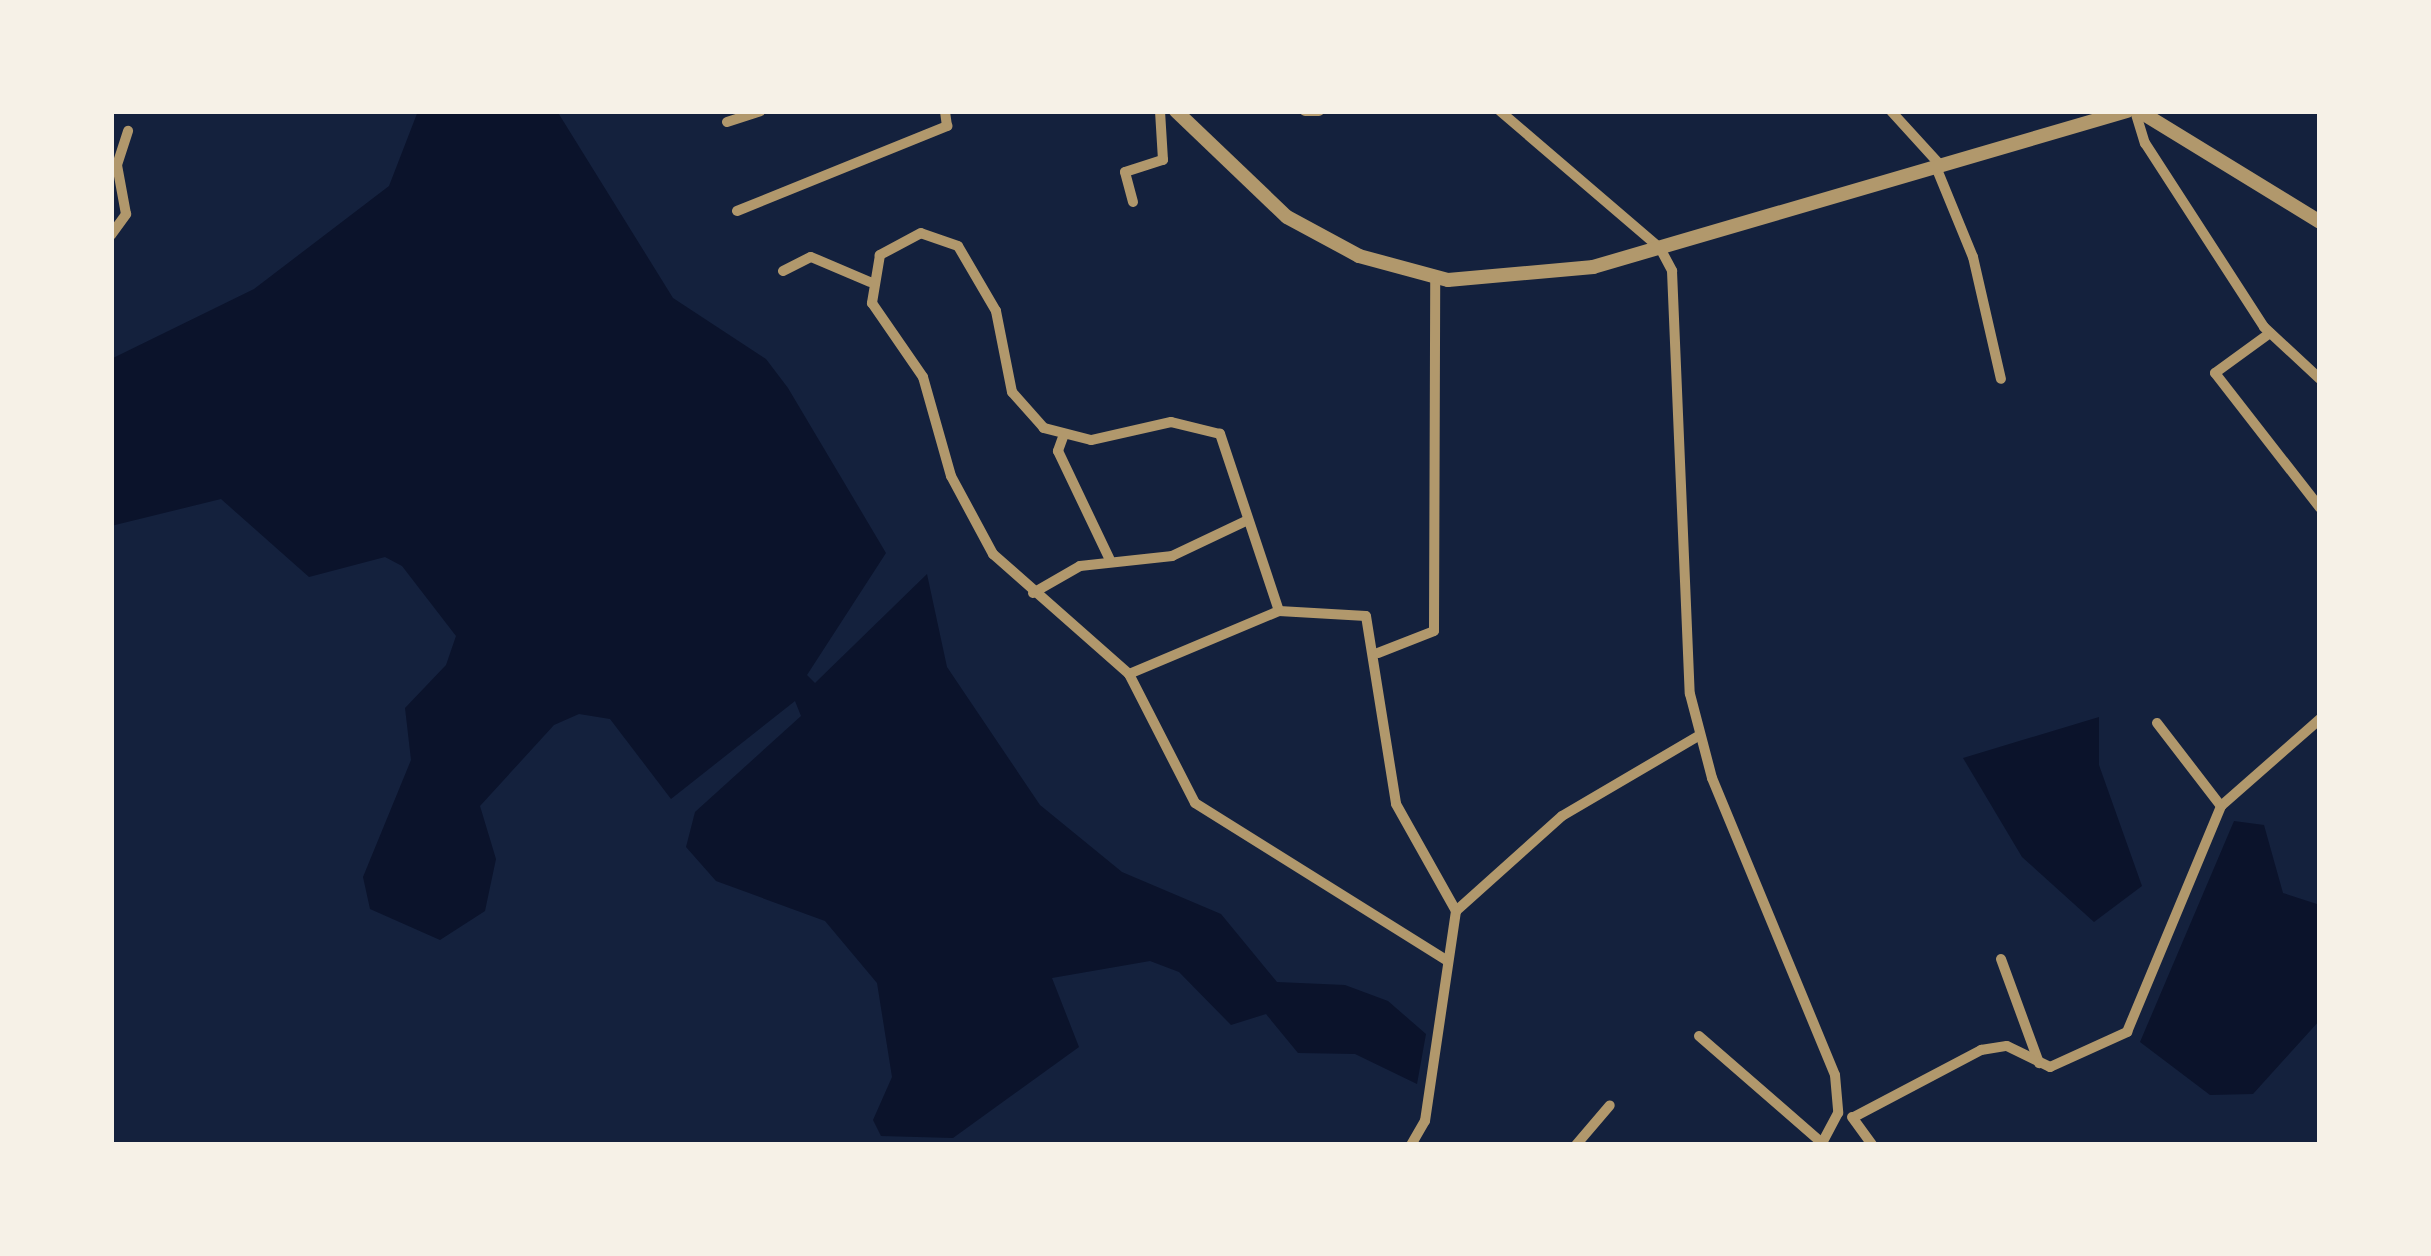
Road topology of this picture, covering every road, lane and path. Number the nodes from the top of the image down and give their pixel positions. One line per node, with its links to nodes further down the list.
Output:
1 (760, 111): 10 (street)
2 (945, 111): 14 (street)
3 (1160, 111): 13 (street)
4 (1176, 111): 19 (street)
5 (1305, 111): 6 (street)
6 (1318, 111)
7 (1500, 111): 17 (street)
8 (1892, 111): 12 (street)
9 (2134, 111): 12 (street); 15 (street); 21 (street)
10 (727, 122)
11 (128, 131): 16 (street)
12 (1938, 166): 17 (street); 22 (street)
13 (1133, 202)
14 (737, 211)
15 (2320, 222)
16 (111, 235)
17 (1660, 248): 19 (street); 34 (street)
18 (783, 272): 20 (street)
19 (1435, 278): 30 (street)
20 (870, 282): 24 (street); 28 (street)
21 (2270, 333): 23 (street); 25 (street)
22 (2001, 379)
23 (2320, 379)
24 (1063, 437): 26 (street); 27 (street)
25 (2320, 508)
26 (1248, 520): 27 (street); 29 (street)
27 (1109, 558): 28 (street)
28 (1033, 592): 31 (street)
29 (1279, 611): 30 (street); 31 (street)
30 (1378, 653): 36 (street)
31 (1129, 674): 38 (street)
32 (2320, 719): 35 (street)
33 (2157, 723): 35 (street)
34 (1700, 735): 36 (street); 42 (street)
35 (2222, 806): 40 (street)
36 (1456, 911): 38 (street)
37 (2001, 958): 40 (street)
38 (1448, 961): 45 (street)
39 (1699, 1036): 44 (street)
40 (2039, 1063): 43 (street)
41 (1610, 1105): 46 (street)
42 (1838, 1113): 43 (street); 44 (street)
43 (1854, 1118): 47 (street)
44 (1821, 1144)
45 (1411, 1145)
46 (1576, 1145)
47 (1872, 1145)

